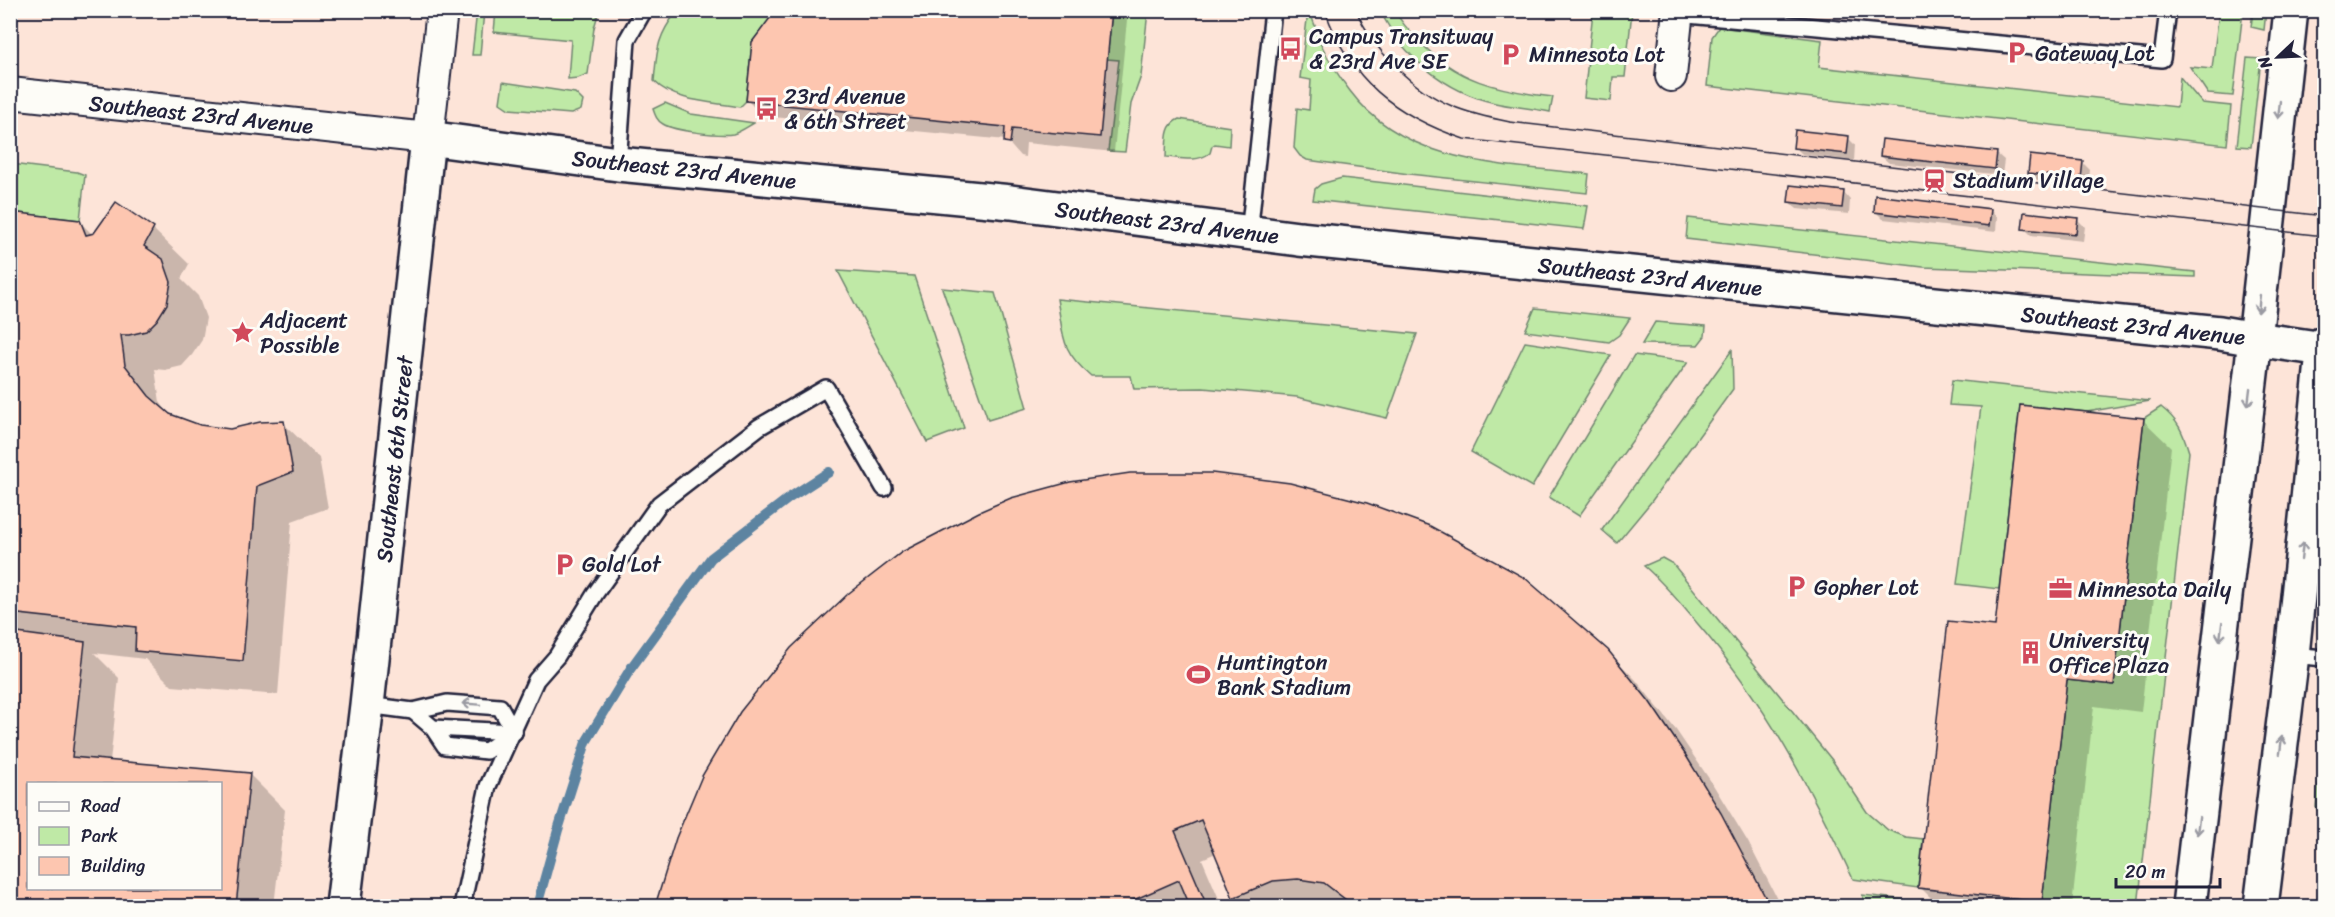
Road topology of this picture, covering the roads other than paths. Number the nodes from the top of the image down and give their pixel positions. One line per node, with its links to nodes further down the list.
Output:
1 (442, 10): 10 (street, Southeast 6th Street)
2 (644, 10): 11 (lane)
3 (1273, 10): 12 (lane)
4 (2168, 10): 7 (lane)
5 (2290, 10): 13 (street, one-way to 13)
6 (1678, 12): 7 (lane); 8 (street)
7 (1792, 17)
8 (1671, 75)
9 (10, 93): 10 (street, Southeast 23rd Avenue)
10 (428, 138): 11 (street, Southeast 23rd Avenue); 19 (street, Southeast 6th Street)
11 (618, 164): 12 (street, Southeast 23rd Avenue)
12 (1250, 234): 13 (street, Southeast 23rd Avenue)
13 (2255, 339): 15 (street, Southeast 23rd Avenue); 24 (street, one-way to 24)
14 (2325, 343): 15 (street)
15 (2324, 350): 17 (street, one-way to 15)
16 (884, 488): 21 (lane)
17 (2292, 655): 18 (lane); 25 (street, one-way to 17)
18 (2325, 658)
19 (367, 705): 20 (lane); 22 (street, Southeast 6th Street)
20 (413, 711): 21 (lane); 21 (lane, one-way to 20)
21 (514, 732): 23 (lane)
22 (343, 906)
23 (462, 906)
24 (2189, 906)
25 (2261, 906)

